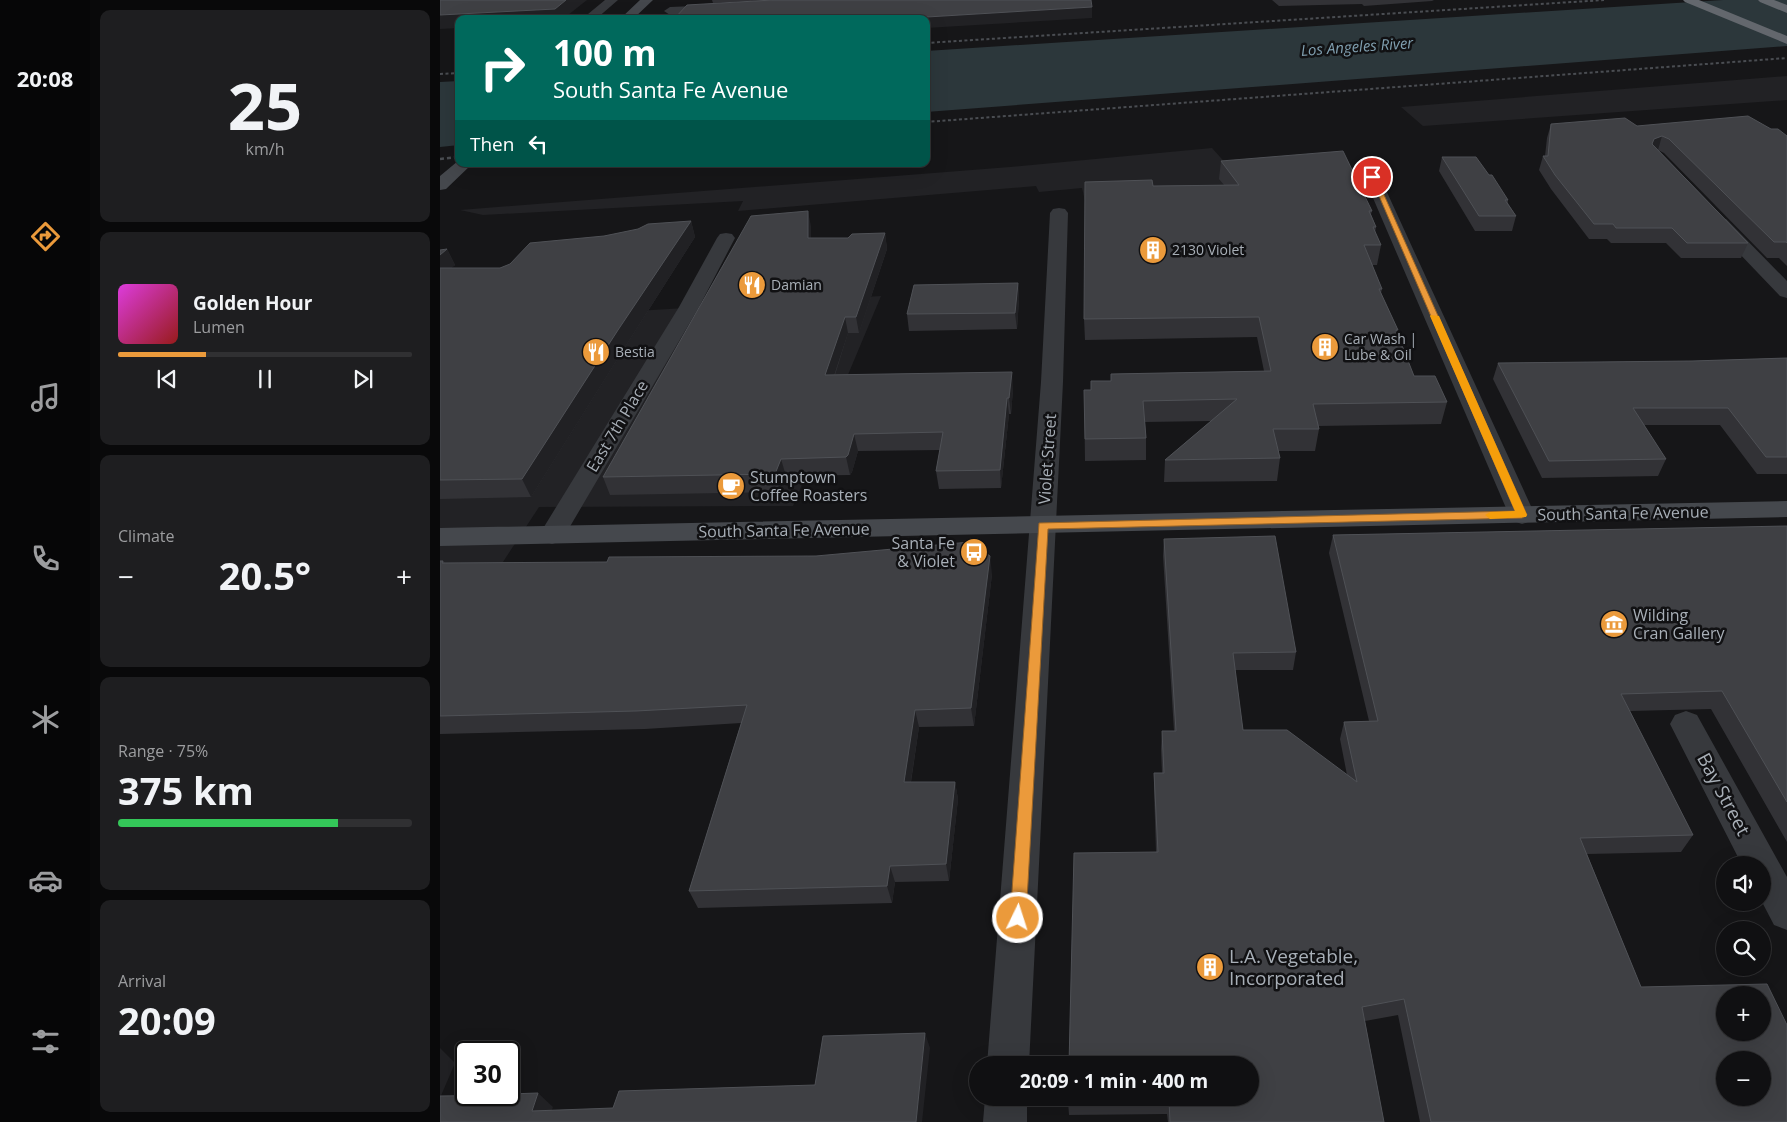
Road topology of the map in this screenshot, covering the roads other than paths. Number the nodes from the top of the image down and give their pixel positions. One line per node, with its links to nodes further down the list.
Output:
1 (612, 0): 10 (street)
2 (648, 0): 11 (main road)
3 (682, 0): 12 (street)
4 (1689, 0): 14 (highway)
5 (1701, 0): 14 (highway)
6 (1764, 0): 9 (highway)
7 (1752, 6): 13 (highway)
8 (728, 8): 12 (street)
9 (1787, 9)
10 (593, 15)
11 (630, 15)
12 (666, 15)
13 (1787, 21)
14 (1787, 39)
15 (461, 167): 17 (main road)
16 (1372, 177): 23 (street)
17 (440, 185)
18 (1059, 212): 24 (street, Violet Street)
19 (1710, 213): 21 (street)
20 (726, 238): 25 (street, East 7th Place)
21 (1787, 292)
22 (1787, 509): 23 (main road, South Santa Fe Avenue)
23 (1522, 515): 24 (main road, South Santa Fe Avenue)
24 (1042, 525): 25 (main road, South Santa Fe Avenue); 31 (street, Violet Street)
25 (552, 535): 26 (main road, South Santa Fe Avenue)
26 (440, 537)
27 (1686, 724): 28 (street, Bay Street)
28 (1757, 856)
29 (1771, 883): 30 (street, Bay Street)
30 (1787, 914)
31 (1009, 1056)
32 (1006, 1106): 33 (street)
33 (1005, 1122)

